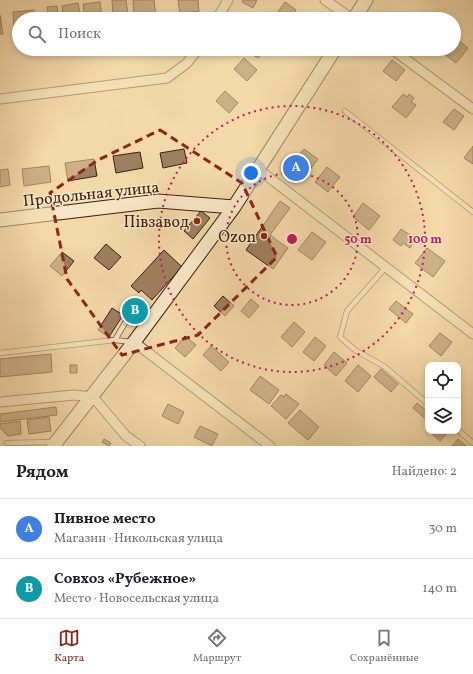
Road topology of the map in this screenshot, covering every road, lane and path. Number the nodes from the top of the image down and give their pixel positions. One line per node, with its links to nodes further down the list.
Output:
1 (228, 0): 4 (street)
2 (325, 0): 5 (street)
3 (366, 0): 6 (street)
4 (221, 12)
5 (343, 12)
6 (358, 12)
7 (192, 56): 10 (street)
8 (331, 56): 13 (street)
9 (401, 56): 11 (street)
10 (0, 99)
11 (473, 109)
12 (345, 111): 15 (lane)
13 (258, 169): 14 (street); 17 (street)
14 (234, 207): 16 (street, Продольная улица); 18 (street)
15 (473, 212)
16 (0, 220)
17 (386, 267): 19 (street); 24 (lane)
18 (151, 319): 20 (lane); 21 (street)
19 (473, 334)
20 (115, 340): 21 (lane); 22 (lane)
21 (134, 342): 23 (street); 31 (street)
22 (0, 353)
23 (93, 397): 25 (street); 29 (street); 30 (street)
24 (425, 401)
25 (0, 402)
26 (461, 433): 28 (lane)
27 (7, 443): 29 (lane)
28 (473, 443)
29 (55, 444)
30 (140, 446)
31 (270, 446)

